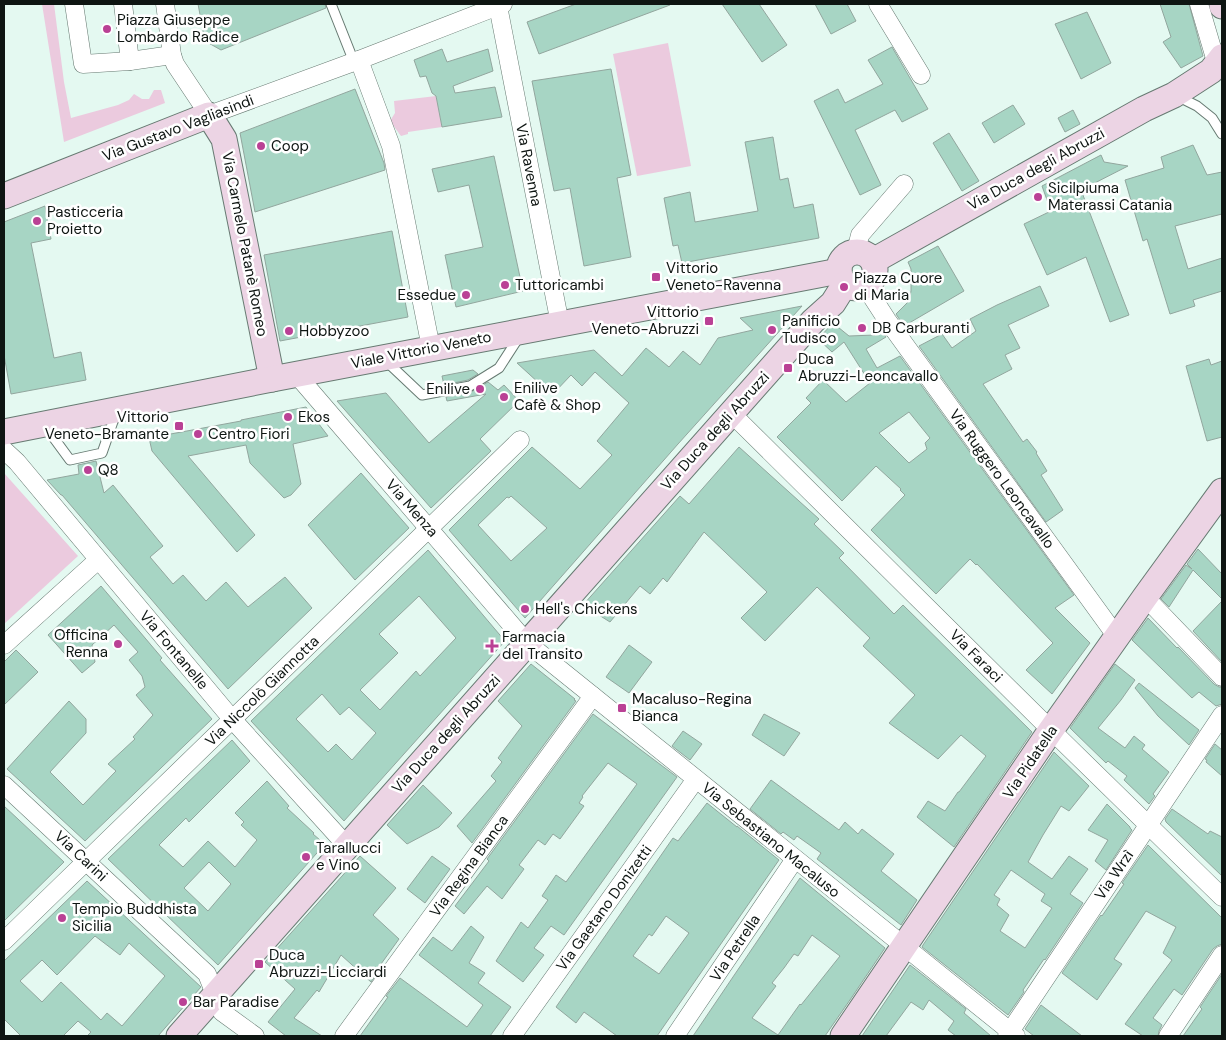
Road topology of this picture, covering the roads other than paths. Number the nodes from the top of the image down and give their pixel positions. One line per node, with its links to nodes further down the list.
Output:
1 (74, 4): 9 (street)
2 (123, 4): 9 (street)
3 (165, 4): 8 (street, Via Carmelo Patanè Romeo)
4 (331, 4): 10 (lane)
5 (878, 4): 12 (street)
6 (1199, 4): 11 (street)
7 (500, 5): 10 (street, Via Gustavo Vagliasindi); 20 (street, Via Ravenna)
8 (172, 55): 9 (street); 14 (street, Via Carmelo Patanè Romeo)
9 (130, 61)
10 (357, 61): 14 (street, Via Gustavo Vagliasindi); 22 (street)
11 (1220, 70): 13 (main road, Via Duca degli Abruzzi)
12 (921, 75)
13 (1174, 95): 15 (lane); 18 (main road, Via Duca degli Abruzzi)
14 (209, 115): 17 (main road, Via Gustavo Vagliasindi); 25 (main road, Via Carmelo Patanè Romeo)
15 (1222, 134)
16 (904, 184): 18 (street)
17 (4, 196)
18 (864, 256): 19 (main road, Via Duca degli Abruzzi)
19 (850, 280): 20 (main road, Viale Vittorio Veneto); 27 (main road, Via Duca degli Abruzzi); 36 (street, Via Ruggero Leoncavallo)
20 (560, 324): 21 (main road, Viale Vittorio Veneto)
21 (523, 331): 22 (main road, Viale Vittorio Veneto); 23 (lane)
22 (431, 348): 23 (main road, Viale Vittorio Veneto)
23 (382, 358): 24 (main road, Viale Vittorio Veneto)
24 (296, 374): 25 (main road, Viale Vittorio Veneto); 33 (street, Via Menza)
25 (272, 378): 26 (main road, Viale Vittorio Veneto)
26 (117, 410): 28 (main road, Viale Vittorio Veneto); 28 (lane)
27 (731, 413): 37 (main road, Via Duca degli Abruzzi); 43 (street, Via Faraci)
28 (43, 424): 29 (main road, Viale Vittorio Veneto)
29 (4, 432)
30 (520, 440): 33 (street, Via Niccolò Giannotta)
31 (4, 450): 34 (street, Via Fontanelle)
32 (1222, 491): 35 (main road, Via Pidatella)
33 (430, 529): 37 (street, Via Menza); 42 (street, Via Niccolò Giannotta)
34 (98, 560): 38 (street); 42 (street, Via Fontanelle)
35 (1145, 597): 36 (main road, Via Pidatella); 39 (street)
36 (1117, 637): 43 (main road, Via Pidatella)
37 (527, 643): 40 (street, Via Sebastiano Macaluso); 47 (main road, Via Duca degli Abruzzi)
38 (4, 645)
39 (1222, 677)
40 (593, 696): 44 (street, Via Sebastiano Macaluso); 58 (street, Via Regina Bianca)
41 (1222, 715): 46 (street, Via Wrzì)
42 (232, 719): 47 (street, Via Fontanelle); 49 (street, Via Niccolò Giannotta)
43 (1051, 730): 46 (street, Via Faraci); 52 (main road, Via Pidatella)
44 (696, 779): 48 (street, Via Sebastiano Macaluso); 59 (street, Via Gaetano Donizetti)
45 (4, 785): 49 (street, Via Carini)
46 (1148, 824): 50 (street, Via Faraci); 55 (street, Via Wrzì)
47 (347, 846): 54 (main road, Via Duca degli Abruzzi)
48 (795, 859): 52 (street, Via Sebastiano Macaluso); 60 (street, Via Petrella)
49 (86, 861): 51 (street, Via Niccolò Giannotta); 54 (street, Via Carini)
50 (1222, 897)
51 (4, 941)
52 (904, 946): 55 (street, Via Sebastiano Macaluso); 61 (main road, Via Pidatella)
53 (1222, 955): 62 (street)
54 (215, 995): 56 (main road, Via Duca degli Abruzzi); 57 (street, Via Carini)
55 (1011, 1035)
56 (179, 1036)
57 (255, 1036)
58 (344, 1036)
59 (512, 1036)
60 (675, 1036)
61 (843, 1036)
62 (1168, 1036)

